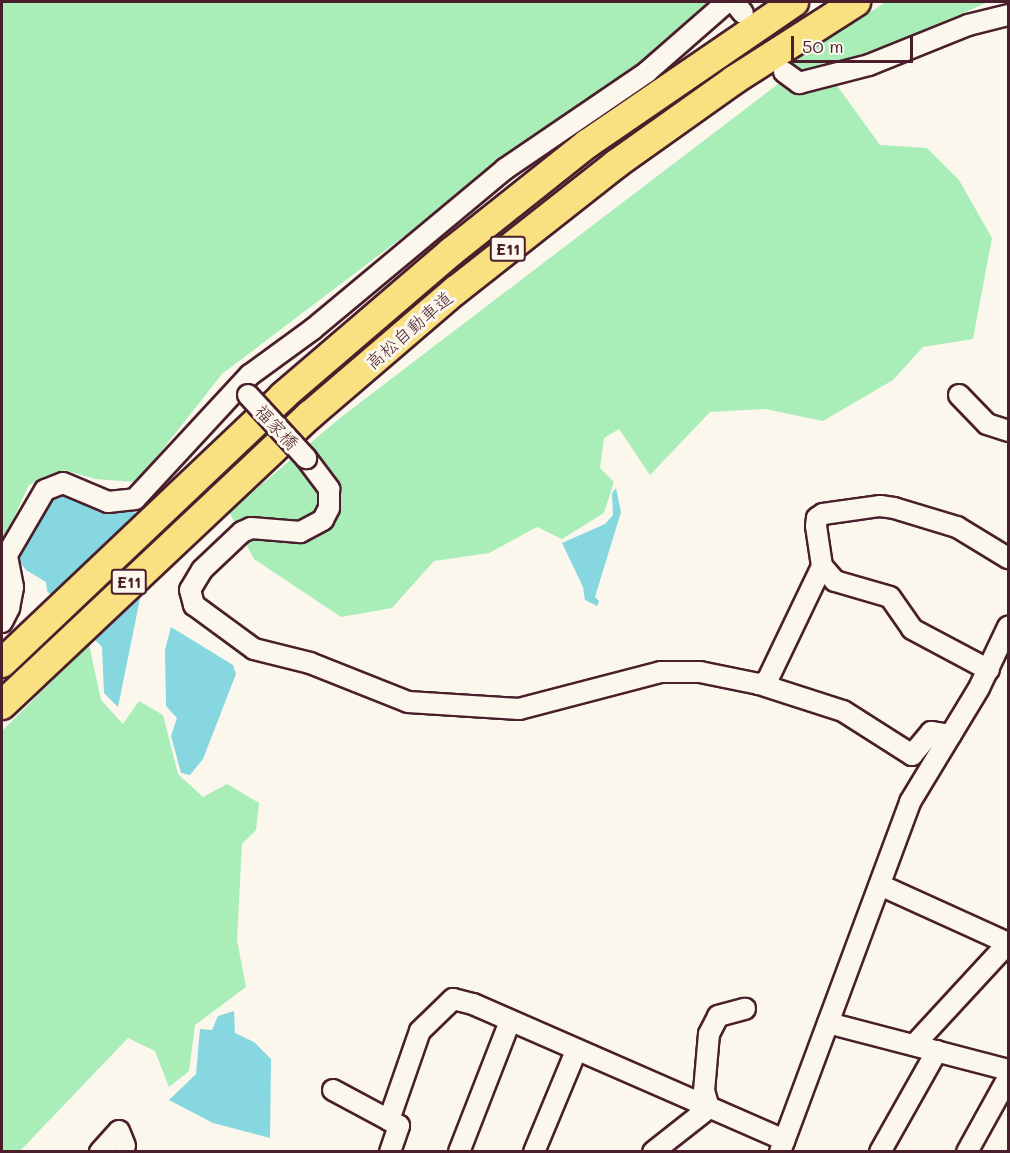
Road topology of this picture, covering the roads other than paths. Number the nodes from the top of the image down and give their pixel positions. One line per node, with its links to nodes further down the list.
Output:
1 (727, 2): 6 (street)
2 (794, 2): 13 (highway, 高松自動車道 / E11)
3 (856, 2): 16 (highway, 高松自動車道 / E11)
4 (1008, 15): 5 (street)
5 (784, 72)
6 (243, 390): 11 (street); 15 (street, 福家橋, bridge)
7 (959, 396): 8 (street)
8 (1008, 431)
9 (1008, 558): 10 (street)
10 (822, 566): 14 (street); 15 (street)
11 (2, 622)
12 (1008, 627): 14 (street)
13 (2, 663)
14 (989, 670): 17 (street)
15 (759, 684): 17 (street)
16 (2, 705)
17 (951, 735): 18 (street)
18 (880, 885): 19 (street); 22 (street)
19 (1008, 943): 23 (street)
20 (745, 1009): 29 (street)
21 (510, 1021): 24 (street); 30 (street); 35 (street)
22 (828, 1023): 23 (street); 32 (street)
23 (914, 1045): 25 (street)
24 (576, 1051): 29 (street); 36 (street)
25 (936, 1051): 26 (street); 38 (street)
26 (1008, 1070)
27 (1008, 1078): 39 (street)
28 (333, 1090): 30 (street)
29 (709, 1108): 32 (street); 37 (street)
30 (389, 1120): 34 (street)
31 (125, 1146): 33 (street)
32 (783, 1146)
33 (100, 1152)
34 (390, 1152)
35 (459, 1152)
36 (534, 1152)
37 (653, 1152)
38 (880, 1152)
39 (967, 1152)

